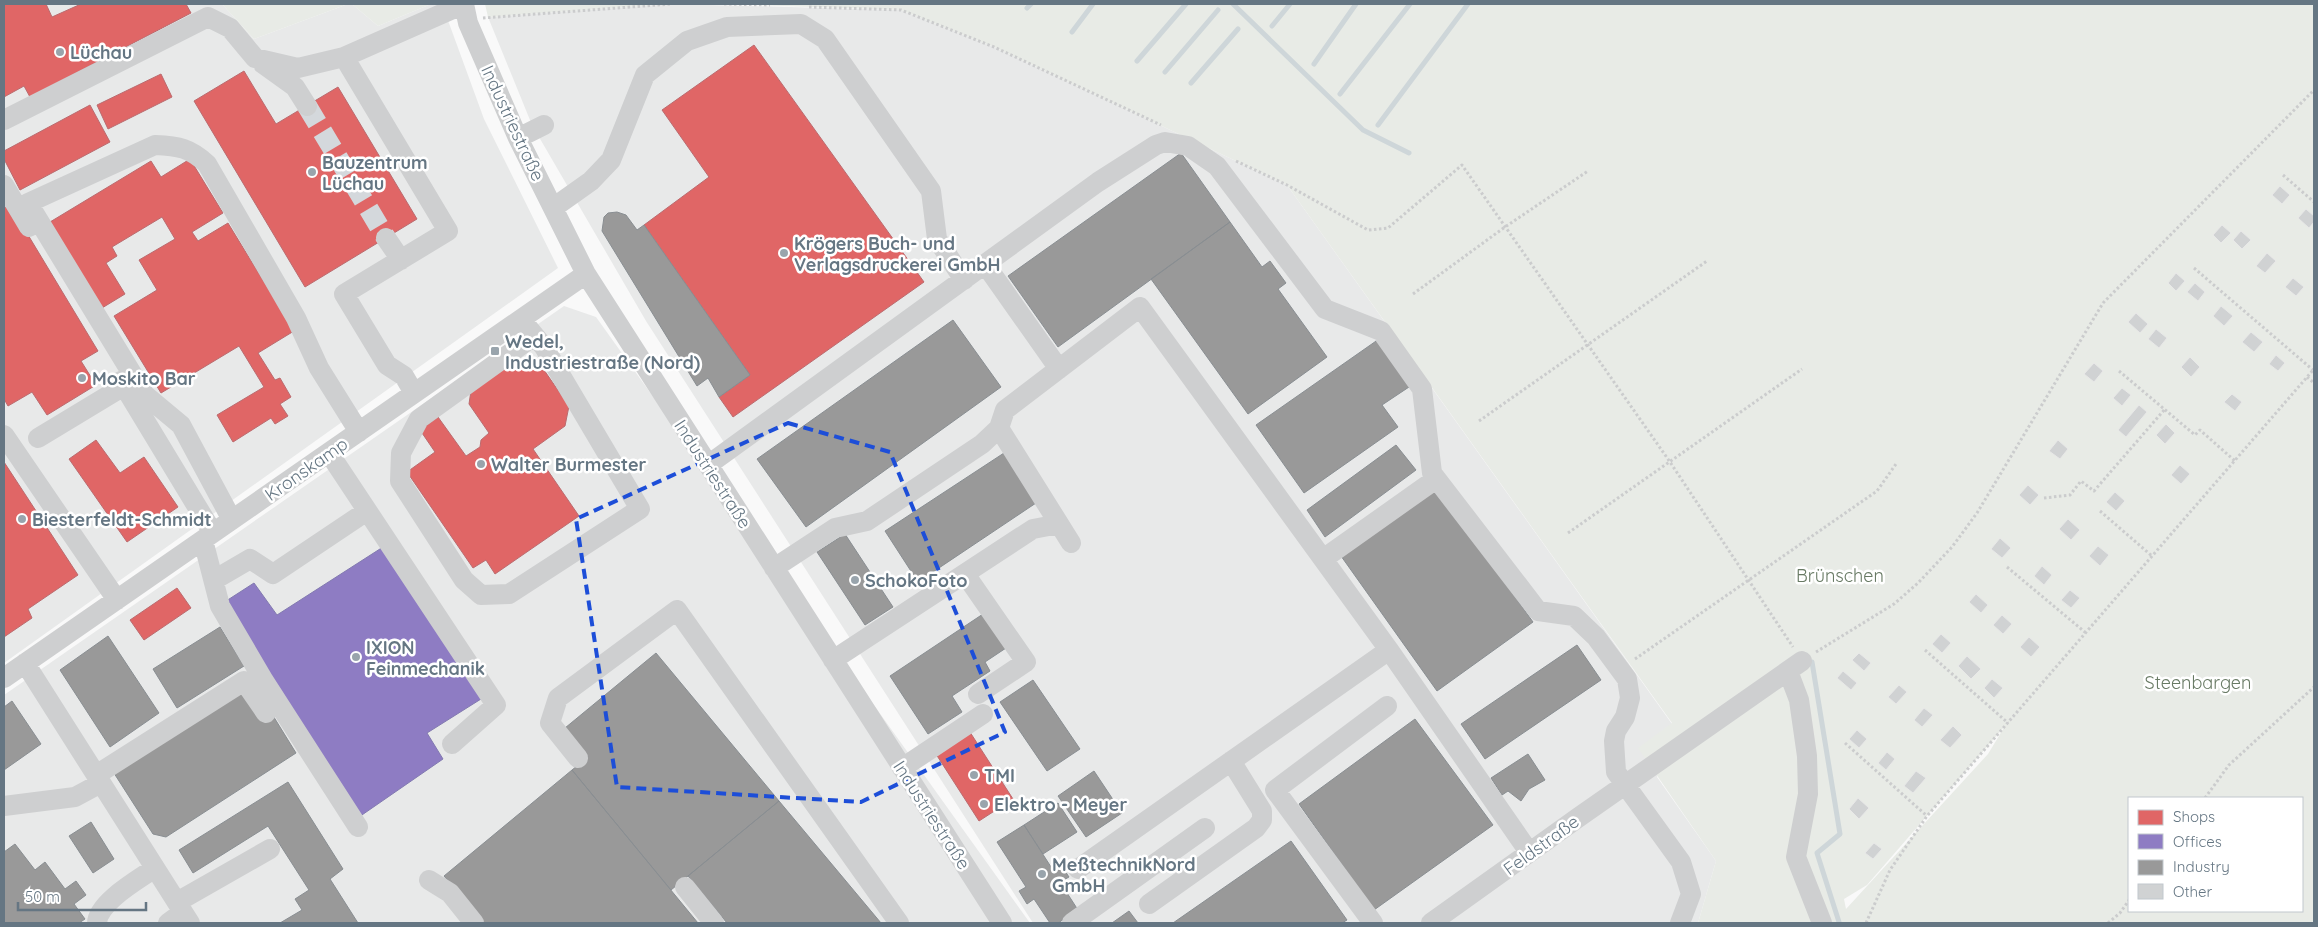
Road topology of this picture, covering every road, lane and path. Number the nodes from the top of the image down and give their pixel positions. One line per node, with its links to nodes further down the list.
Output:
1 (671, 4): 5 (path)
2 (724, 4): 3 (path)
3 (773, 5)
4 (803, 6): 12 (path)
5 (465, 10): 6 (street); 13 (street, Industriestraße)
6 (344, 57): 7 (street); 22 (street)
7 (255, 58): 9 (street); 10 (street)
8 (2314, 90): 75 (path)
9 (307, 106)
10 (4, 120)
11 (544, 124): 13 (street)
12 (1163, 127)
13 (518, 138): 19 (street, Industriestraße)
14 (1234, 160): 20 (path)
15 (1588, 171): 20 (path)
16 (2283, 175): 18 (path)
17 (4, 185): 38 (street)
18 (2314, 202)
19 (553, 208): 26 (street, Industriestraße); 27 (street)
20 (1505, 227): 28 (path); 31 (path)
21 (386, 238): 22 (street)
22 (401, 260): 39 (street)
23 (1707, 261): 31 (path)
24 (985, 264): 27 (street); 32 (street); 52 (street)
25 (2194, 268): 33 (path)
26 (586, 274): 29 (street, Kronskamp); 51 (street, Industriestraße)
27 (964, 280): 51 (street)
28 (1414, 294)
29 (520, 319): 30 (street); 39 (street, Kronskamp)
30 (534, 336): 40 (street); 40 (street)
31 (1588, 344): 42 (path); 49 (path)
32 (1059, 369): 43 (street); 62 (street)
33 (2314, 369): 36 (path)
34 (1802, 370): 49 (path)
35 (2119, 371): 41 (path)
36 (2307, 377): 37 (path); 48 (path)
37 (2314, 383)
38 (124, 386): 46 (street); 59 (street)
39 (420, 389): 40 (street); 44 (street, Kronskamp)
40 (439, 403)
41 (2165, 410): 48 (path); 53 (path)
42 (1479, 421)
43 (999, 428): 57 (street); 64 (street)
44 (359, 432): 47 (street, Kronskamp); 56 (street)
45 (4, 435): 68 (street)
46 (38, 438)
47 (329, 453): 54 (street); 56 (street, Kronskamp)
48 (2235, 461): 61 (path)
49 (1670, 462): 58 (path); 67 (path)
50 (1896, 464): 67 (path)
51 (708, 465): 64 (street, Industriestraße)
52 (1436, 479): 62 (street); 89 (street)
53 (2044, 498)
54 (368, 511): 66 (street); 84 (street)
55 (2100, 511): 61 (path)
56 (232, 520): 59 (street, Kronskamp)
57 (1059, 524): 60 (street); 65 (street)
58 (1568, 533)
59 (208, 536): 66 (street); 68 (street, Kronskamp)
60 (1071, 543)
61 (2152, 556): 69 (path)
62 (1323, 559): 70 (street)
63 (2007, 567): 69 (path)
64 (774, 568): 73 (street, Industriestraße)
65 (966, 574): 73 (street); 78 (street)
66 (214, 580): 93 (street)
67 (1749, 580): 72 (path); 75 (path)
68 (117, 600): 74 (street, Kronskamp)
69 (2086, 633): 82 (path)
70 (1389, 650): 86 (street); 96 (street)
71 (1925, 650): 82 (path)
72 (1635, 659)
73 (833, 660): 87 (street, Industriestraße)
74 (25, 664): 76 (street, Kronskamp); 88 (street)
75 (1795, 666): 89 (street, Feldstraße); 113 (street)
76 (4, 678)
77 (2314, 687): 90 (path)
78 (978, 694)
79 (1387, 706): 110 (street)
80 (266, 713): 88 (street)
81 (983, 714): 87 (street)
82 (2008, 722): 92 (path)
83 (1845, 743): 92 (path)
84 (452, 744)
85 (578, 758): 107 (street)
86 (1231, 761): 98 (street); 102 (street)
87 (902, 768): 108 (street, Industriestraße)
88 (99, 779): 91 (street); 97 (street)
89 (1624, 785): 96 (street, Feldstraße); 112 (street)
90 (2206, 797)
91 (4, 806)
92 (1927, 816): 114 (path)
93 (358, 827)
94 (1205, 828): 109 (street)
95 (270, 849): 103 (street)
96 (1530, 852): 111 (street, Feldstraße)
97 (155, 868): 103 (street); 104 (street)
98 (1078, 869)
99 (429, 880): 105 (street)
100 (685, 887): 106 (street)
101 (2128, 901): 115 (path)
102 (1149, 904)
103 (179, 915)
104 (97, 923)
105 (474, 923)
106 (714, 923)
107 (899, 923)
108 (1002, 923)
109 (1072, 923)
110 (1373, 923)
111 (1432, 923)
112 (1680, 923)
113 (1822, 923)
114 (1866, 923)
115 (2108, 923)

